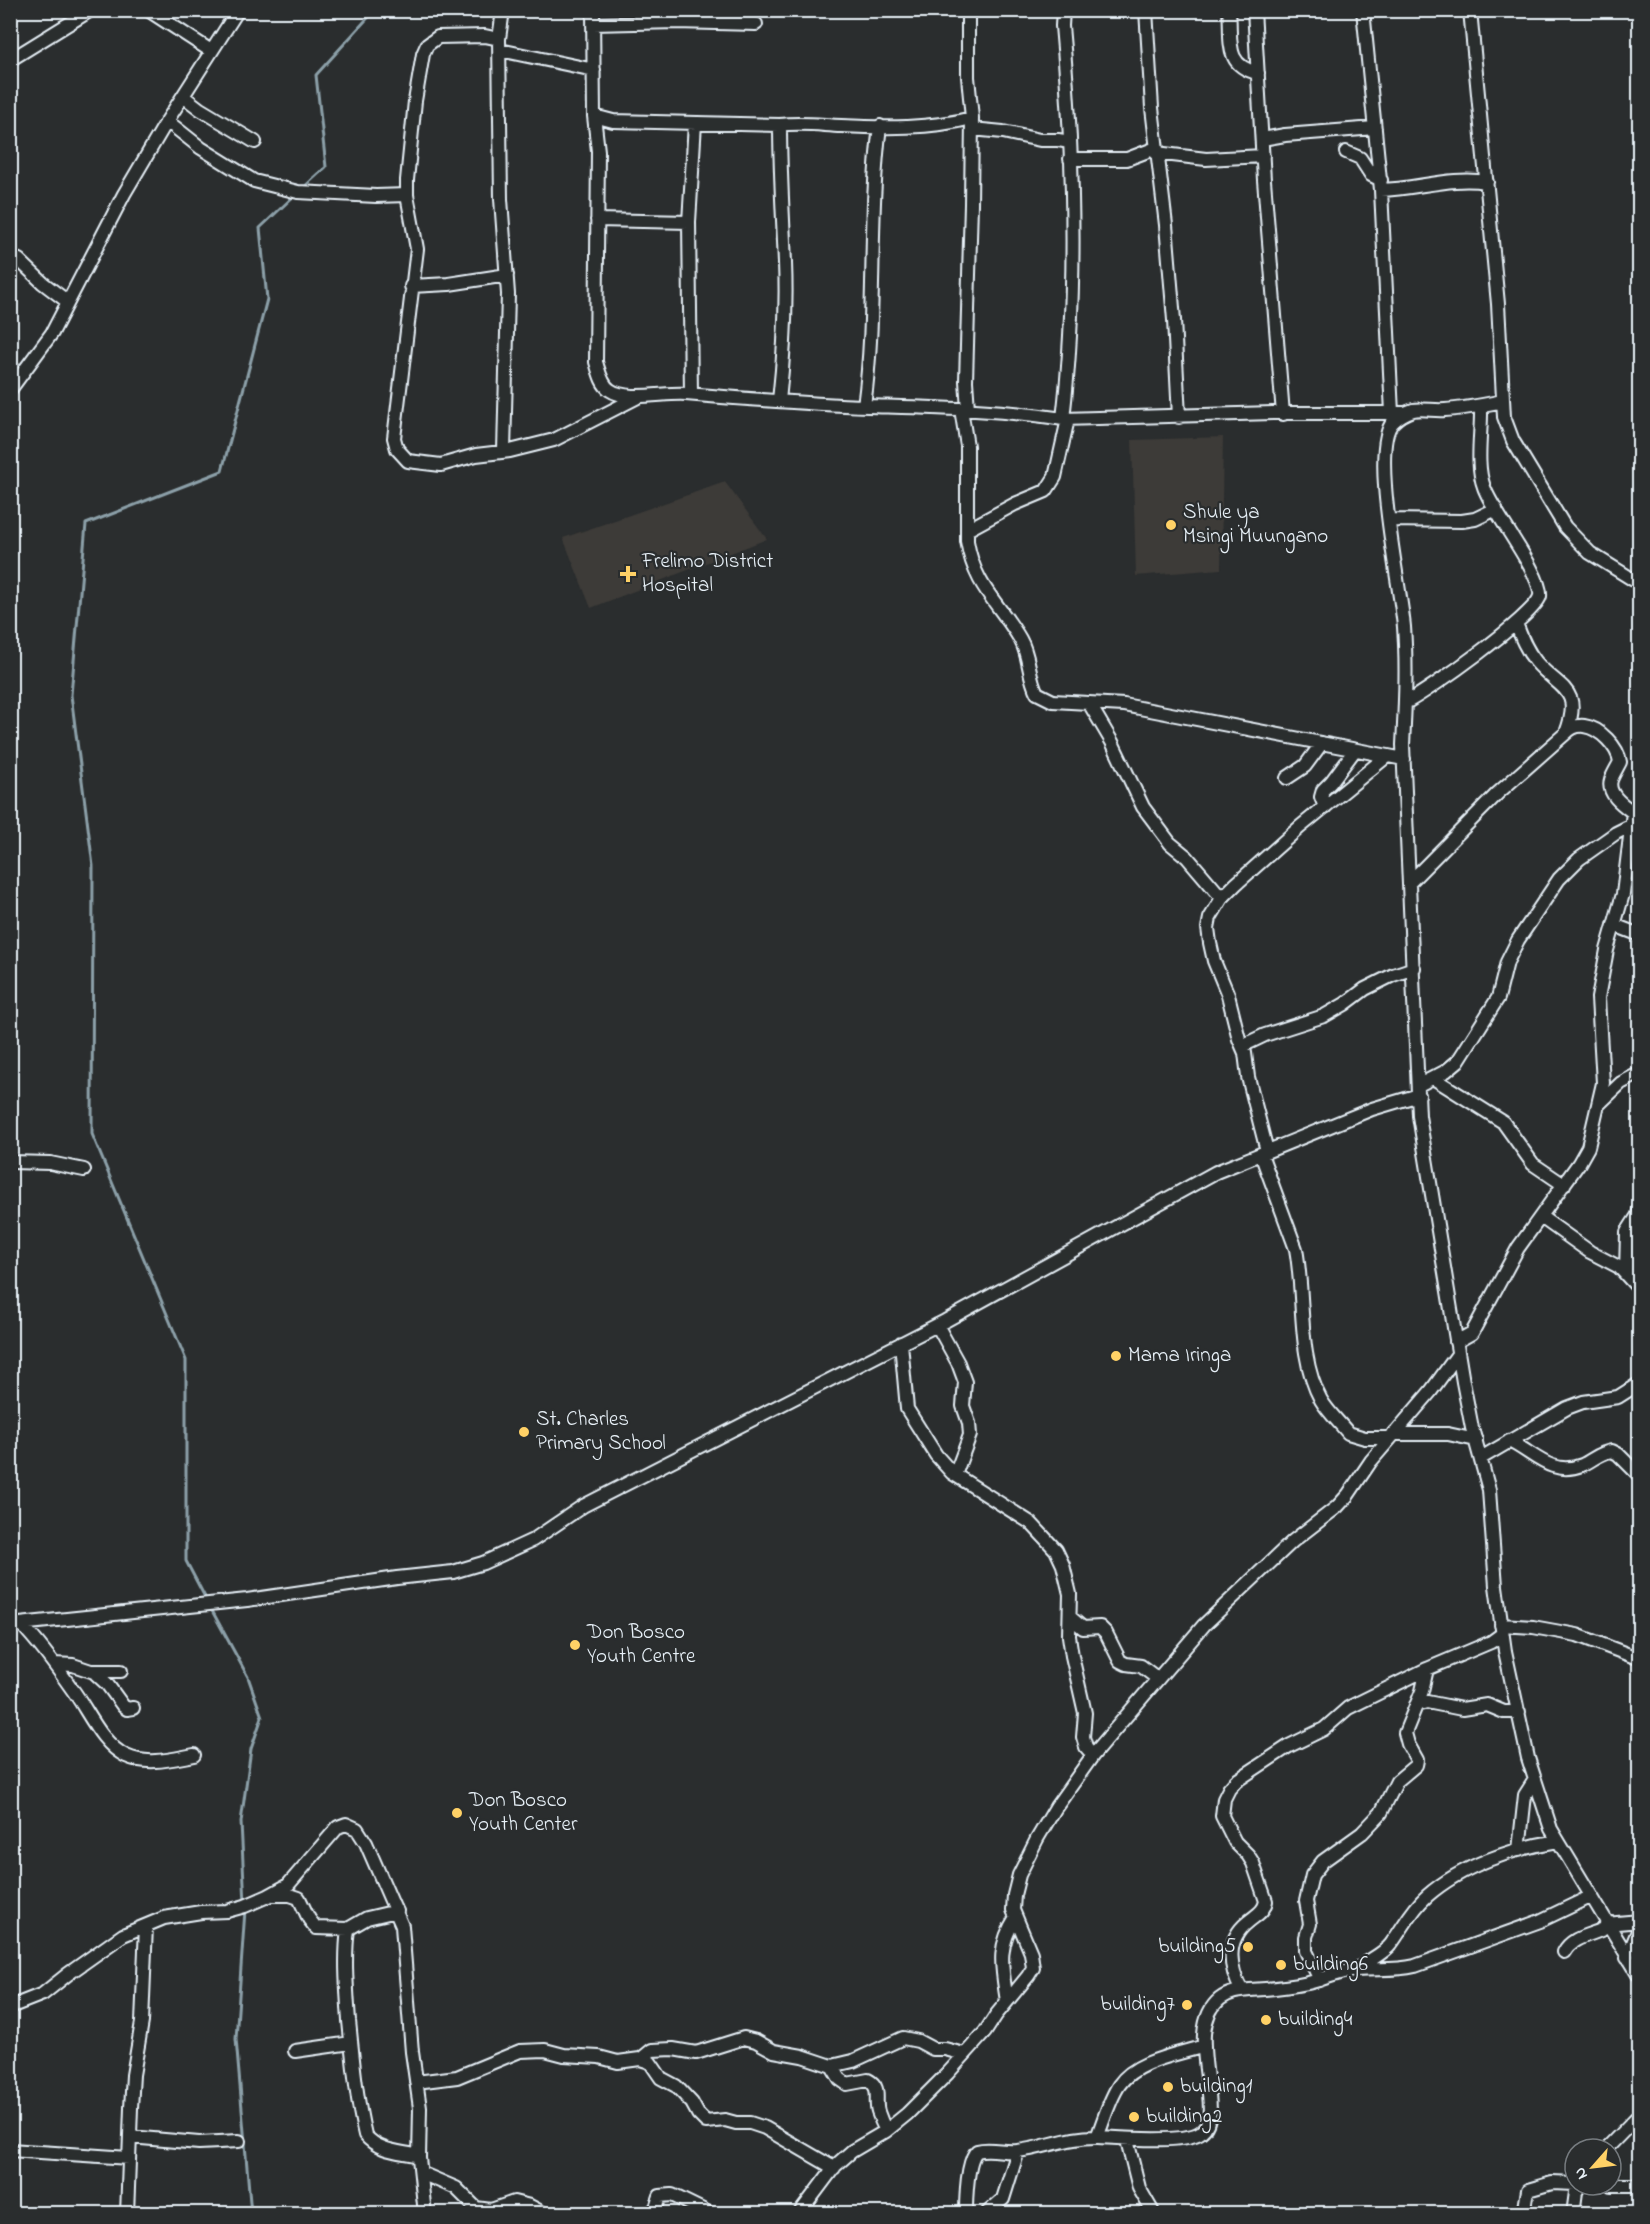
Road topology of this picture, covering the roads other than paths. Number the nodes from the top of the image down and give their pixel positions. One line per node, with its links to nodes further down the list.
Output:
1 (91, 10): 17 (street)
2 (148, 10): 16 (street)
3 (238, 10): 16 (street)
4 (502, 10): 15 (street)
5 (594, 10): 13 (street)
6 (968, 10): 24 (street)
7 (1063, 10): 30 (street)
8 (1146, 10): 31 (street)
9 (1229, 10): 19 (street)
10 (1254, 10): 19 (street)
11 (1363, 10): 27 (street)
12 (1470, 10): 35 (street)
13 (593, 24): 14 (street); 18 (street)
14 (756, 24)
15 (500, 44): 18 (street); 37 (street); 41 (street)
16 (211, 51): 20 (street)
17 (10, 60)
18 (594, 70): 21 (street)
19 (1258, 73): 28 (street)
20 (183, 96): 22 (street); 29 (street)
21 (594, 116): 23 (street); 38 (street)
22 (167, 121): 37 (street); 43 (street)
23 (695, 123): 25 (street); 39 (street)
24 (972, 123): 26 (street); 30 (street); 51 (street)
25 (780, 124): 26 (street); 47 (street)
26 (880, 126): 49 (street)
27 (1374, 128): 28 (street); 36 (street)
28 (1262, 139): 33 (street)
29 (255, 142)
30 (1070, 142): 34 (street)
31 (1156, 151): 33 (street); 34 (street); 55 (street)
32 (1346, 153): 36 (street)
33 (1263, 156): 54 (street)
34 (1070, 159): 56 (street)
35 (1487, 182): 36 (street); 48 (street)
36 (1381, 185): 52 (street)
37 (407, 195): 42 (street)
38 (597, 220): 39 (street); 46 (street)
39 (689, 222): 45 (street)
40 (10, 256): 43 (street)
41 (507, 274): 42 (street); 57 (street)
42 (411, 286): 57 (street)
43 (68, 302): 44 (street)
44 (10, 390)
45 (691, 394): 46 (street); 47 (street)
46 (640, 395): 57 (street)
47 (779, 401): 49 (street)
48 (1503, 401): 50 (street); 61 (street)
49 (864, 406): 51 (street)
50 (1481, 406): 53 (street); 58 (street)
51 (964, 409): 56 (street); 60 (street)
52 (1392, 413): 53 (street); 54 (street)
53 (1406, 413): 59 (street)
54 (1283, 414): 55 (street)
55 (1179, 417): 56 (street)
56 (1065, 419): 60 (street)
57 (504, 451)
58 (1496, 509): 59 (street); 62 (street)
59 (1389, 520): 65 (street)
60 (967, 530): 64 (street)
61 (1640, 584)
62 (1516, 623): 63 (street); 65 (street)
63 (1572, 701): 66 (street); 67 (street)
64 (1089, 703): 68 (street); 76 (street)
65 (1405, 703): 71 (street)
66 (1590, 729): 67 (street); 74 (street)
67 (1566, 732): 75 (street)
68 (1322, 744): 69 (street); 72 (street)
69 (1355, 750): 70 (street); 73 (street)
70 (1387, 756): 71 (street); 73 (street)
71 (1404, 759): 75 (street)
72 (1287, 778)
73 (1325, 807): 76 (street)
74 (1635, 818): 77 (street); 82 (street)
75 (1409, 883): 79 (street)
76 (1222, 898): 80 (street)
77 (1614, 925): 78 (street); 84 (street)
78 (1640, 935)
79 (1414, 968): 80 (street); 83 (street)
80 (1242, 1046): 85 (street)
81 (1640, 1073): 84 (street)
82 (1433, 1078): 83 (street); 88 (street)
83 (1419, 1090): 85 (street); 95 (street)
84 (1598, 1105): 88 (street)
85 (1264, 1152): 93 (street); 97 (street)
86 (10, 1162): 87 (street)
87 (84, 1170)
88 (1563, 1185): 90 (street)
89 (1640, 1206): 91 (street)
90 (1541, 1217): 91 (street); 95 (street)
91 (1626, 1273): 92 (street)
92 (1640, 1290)
93 (937, 1325): 94 (street); 101 (street)
94 (901, 1343): 101 (street); 104 (street)
95 (1457, 1348): 97 (street); 98 (street)
96 (1640, 1383): 99 (street)
97 (1392, 1436): 98 (street); 111 (street)
98 (1476, 1440): 100 (street)
99 (1509, 1441): 100 (street); 102 (street)
100 (1481, 1458): 105 (street)
101 (955, 1475): 103 (street)
102 (1640, 1476)
103 (1070, 1617): 111 (street); 116 (street)
104 (16, 1624): 107 (street)
105 (1502, 1629): 106 (street); 108 (street); 114 (street)
106 (1640, 1659)
107 (54, 1664): 109 (street); 115 (street)
108 (1427, 1669): 112 (street); 134 (street)
109 (92, 1671): 110 (street); 113 (street)
110 (121, 1671)
111 (1158, 1679): 116 (street)
112 (1416, 1705): 114 (street); 133 (street)
113 (133, 1708)
114 (1519, 1712): 117 (street)
115 (194, 1755)
116 (1093, 1755): 123 (street)
117 (1534, 1781): 118 (street); 119 (street)
118 (1558, 1841): 119 (street); 121 (street)
119 (1519, 1850): 131 (street)
120 (268, 1896): 122 (street); 126 (street); 128 (street)
121 (1590, 1897): 125 (street); 131 (street)
122 (397, 1911): 128 (street); 143 (street)
123 (1016, 1917): 135 (street); 135 (street)
124 (1640, 1921): 125 (street)
125 (1607, 1925): 129 (street); 130 (street)
126 (146, 1926): 136 (street); 146 (street)
127 (1640, 1926): 130 (street)
128 (348, 1929): 137 (street)
129 (1563, 1952)
130 (1627, 1958): 132 (street)
131 (1358, 1970): 133 (street)
132 (1640, 1977)
133 (1320, 1980): 134 (street)
134 (1242, 1991): 138 (street)
135 (1007, 2001): 140 (street)
136 (10, 2007)
137 (351, 2043): 139 (street); 153 (street)
138 (1204, 2046): 147 (street); 149 (street)
139 (295, 2051)
140 (964, 2054): 142 (street); 145 (street)
141 (641, 2059): 142 (street); 143 (street); 155 (street)
142 (832, 2066): 145 (street)
143 (416, 2082): 153 (street)
144 (1640, 2114): 148 (street)
145 (886, 2131): 155 (street)
146 (130, 2137): 150 (street); 154 (street)
147 (1097, 2137): 149 (street); 152 (street)
148 (1618, 2137)
149 (1127, 2140): 169 (street)
150 (239, 2141)
151 (10, 2150): 154 (street)
152 (1018, 2151): 161 (street); 168 (street)
153 (419, 2156): 156 (street)
154 (129, 2157): 162 (street)
155 (834, 2168): 167 (street)
156 (421, 2173): 163 (street); 164 (street)
157 (1563, 2183): 170 (street)
158 (1623, 2185): 159 (street)
159 (1640, 2186)
160 (1576, 2197): 171 (street)
161 (987, 2213)
162 (127, 2214)
163 (425, 2214)
164 (544, 2214)
165 (649, 2214): 166 (street)
166 (711, 2214)
167 (800, 2214)
168 (966, 2214)
169 (1154, 2214)
170 (1524, 2214)
171 (1574, 2214)

